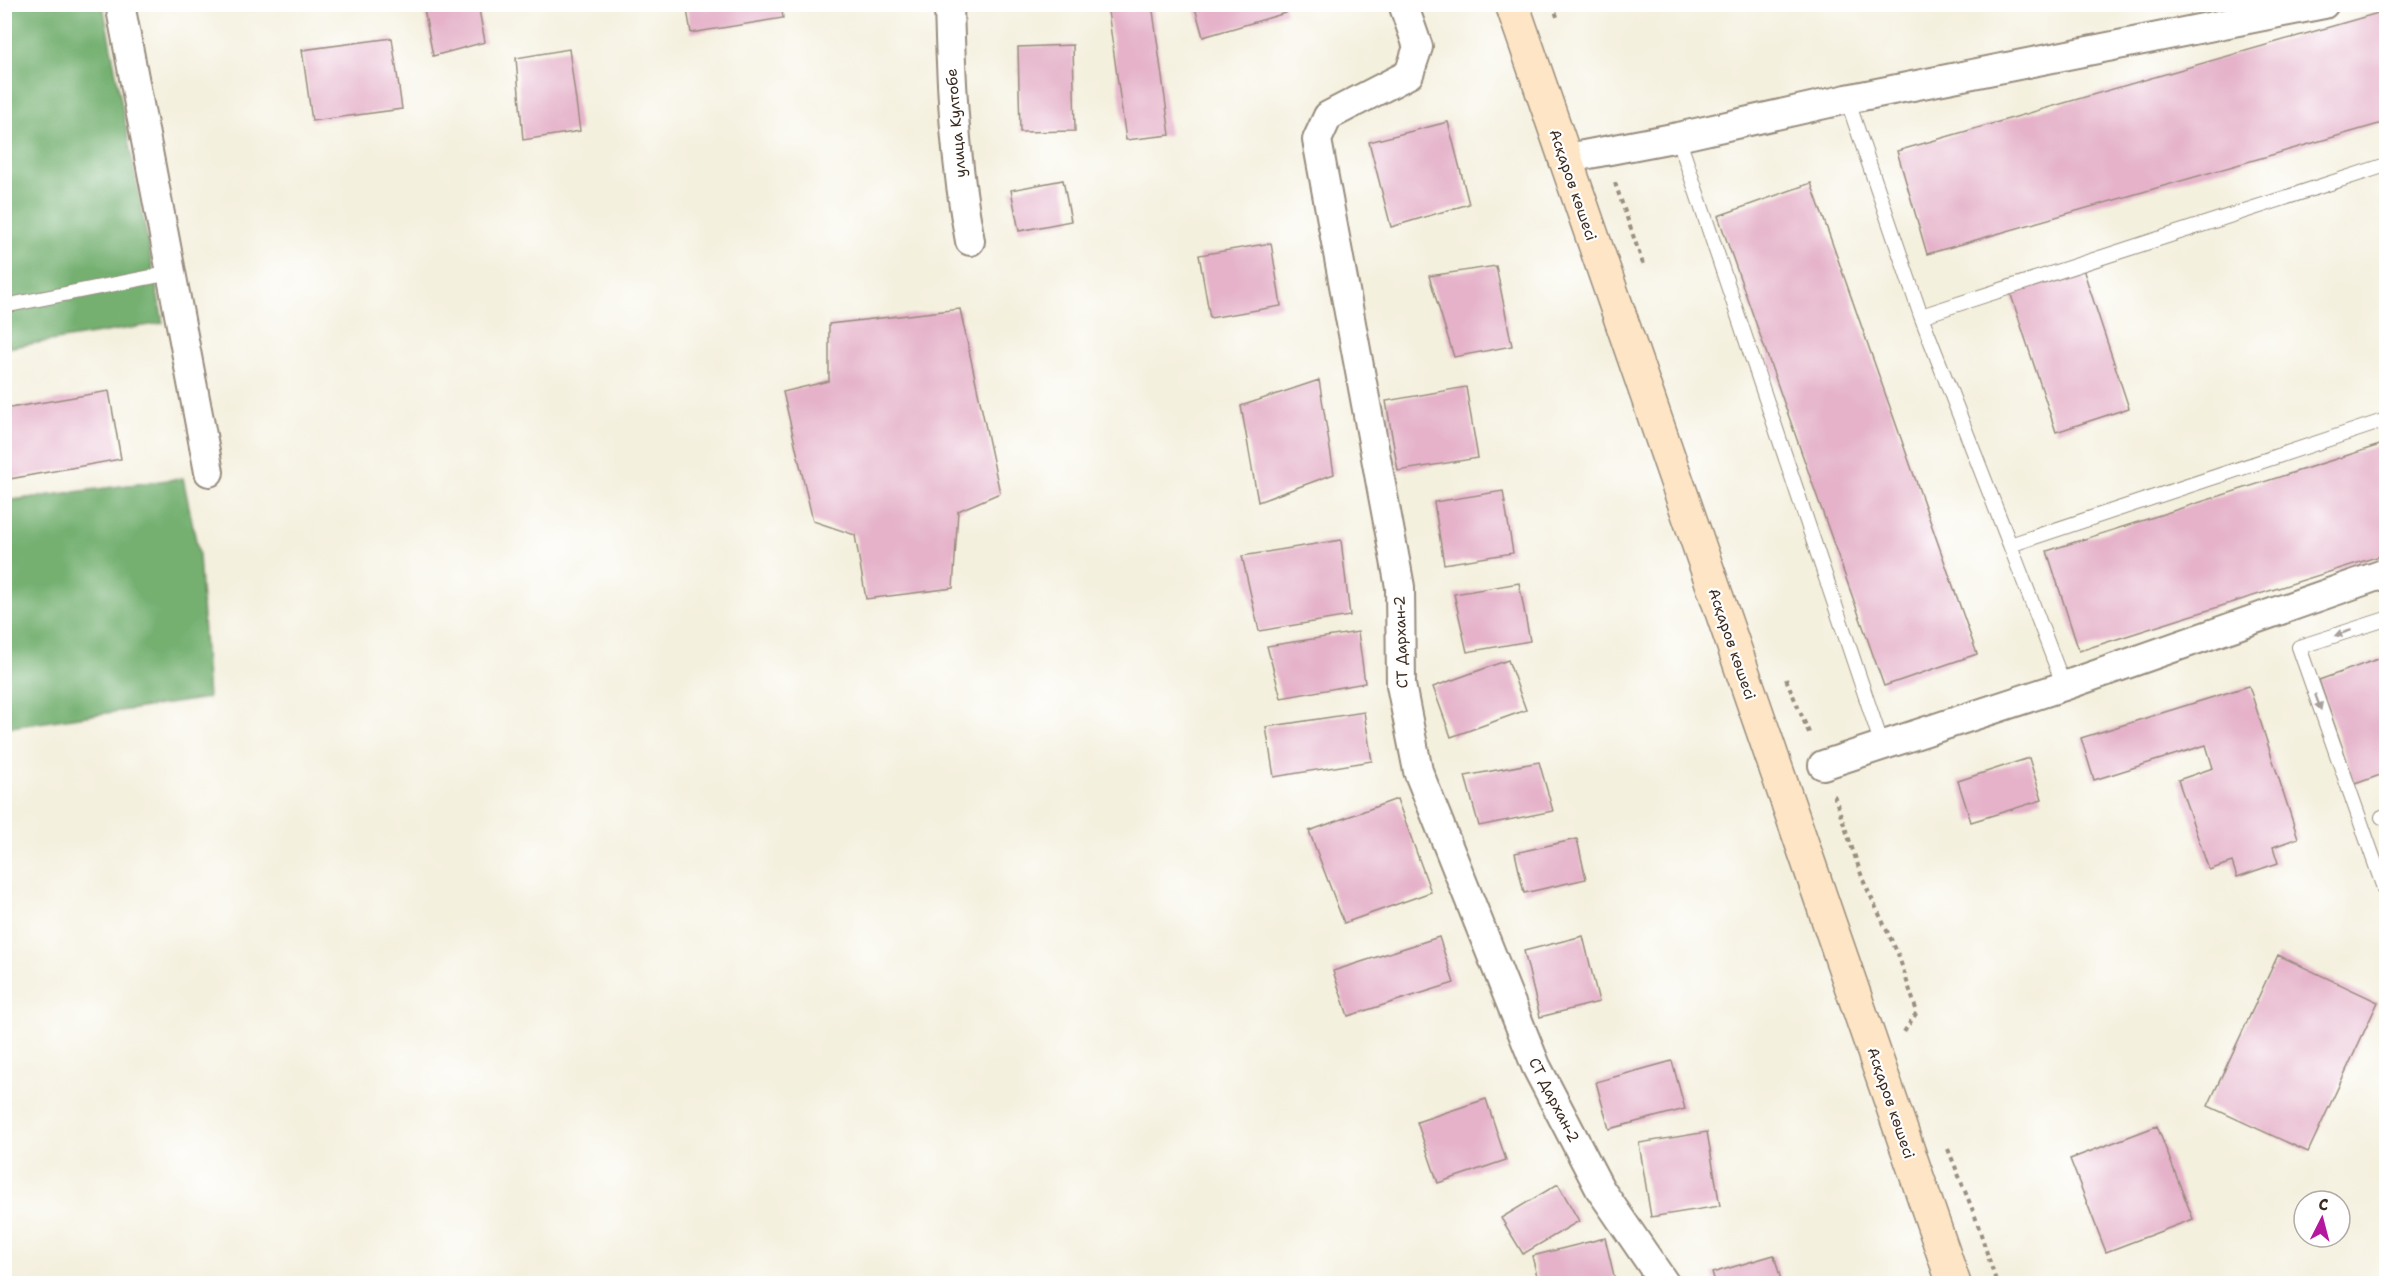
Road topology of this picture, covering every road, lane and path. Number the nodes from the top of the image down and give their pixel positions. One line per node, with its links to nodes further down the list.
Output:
1 (120, 4): 14 (street)
2 (949, 4): 13 (street, улица Култобе)
3 (1403, 4): 30 (street, СТ Дархан-2)
4 (1512, 4): 11 (street, Асқаров көшесі)
5 (1553, 4): 7 (path)
6 (2324, 4): 8 (street)
7 (1560, 26)
8 (1847, 99): 9 (street); 17 (lane)
9 (1678, 137): 10 (street); 25 (lane)
10 (1604, 149): 11 (street); 15 (path)
11 (1563, 159): 31 (street, Асқаров көшесі)
12 (2386, 165): 17 (lane)
13 (970, 241)
14 (171, 273): 16 (lane); 19 (street)
15 (1646, 275)
16 (4, 306)
17 (1921, 316): 20 (lane)
18 (2386, 420): 20 (lane)
19 (209, 472)
20 (2010, 545): 24 (lane)
21 (2386, 573): 24 (street)
22 (2386, 619): 27 (lane, one-way to 27)
23 (1785, 676): 26 (path)
24 (2064, 686): 25 (street)
25 (1882, 746): 26 (street)
26 (1823, 765): 28 (path)
27 (2386, 894)
28 (1901, 1035)
29 (1947, 1146): 32 (path)
30 (1665, 1284)
31 (1954, 1284)
32 (1997, 1284)

